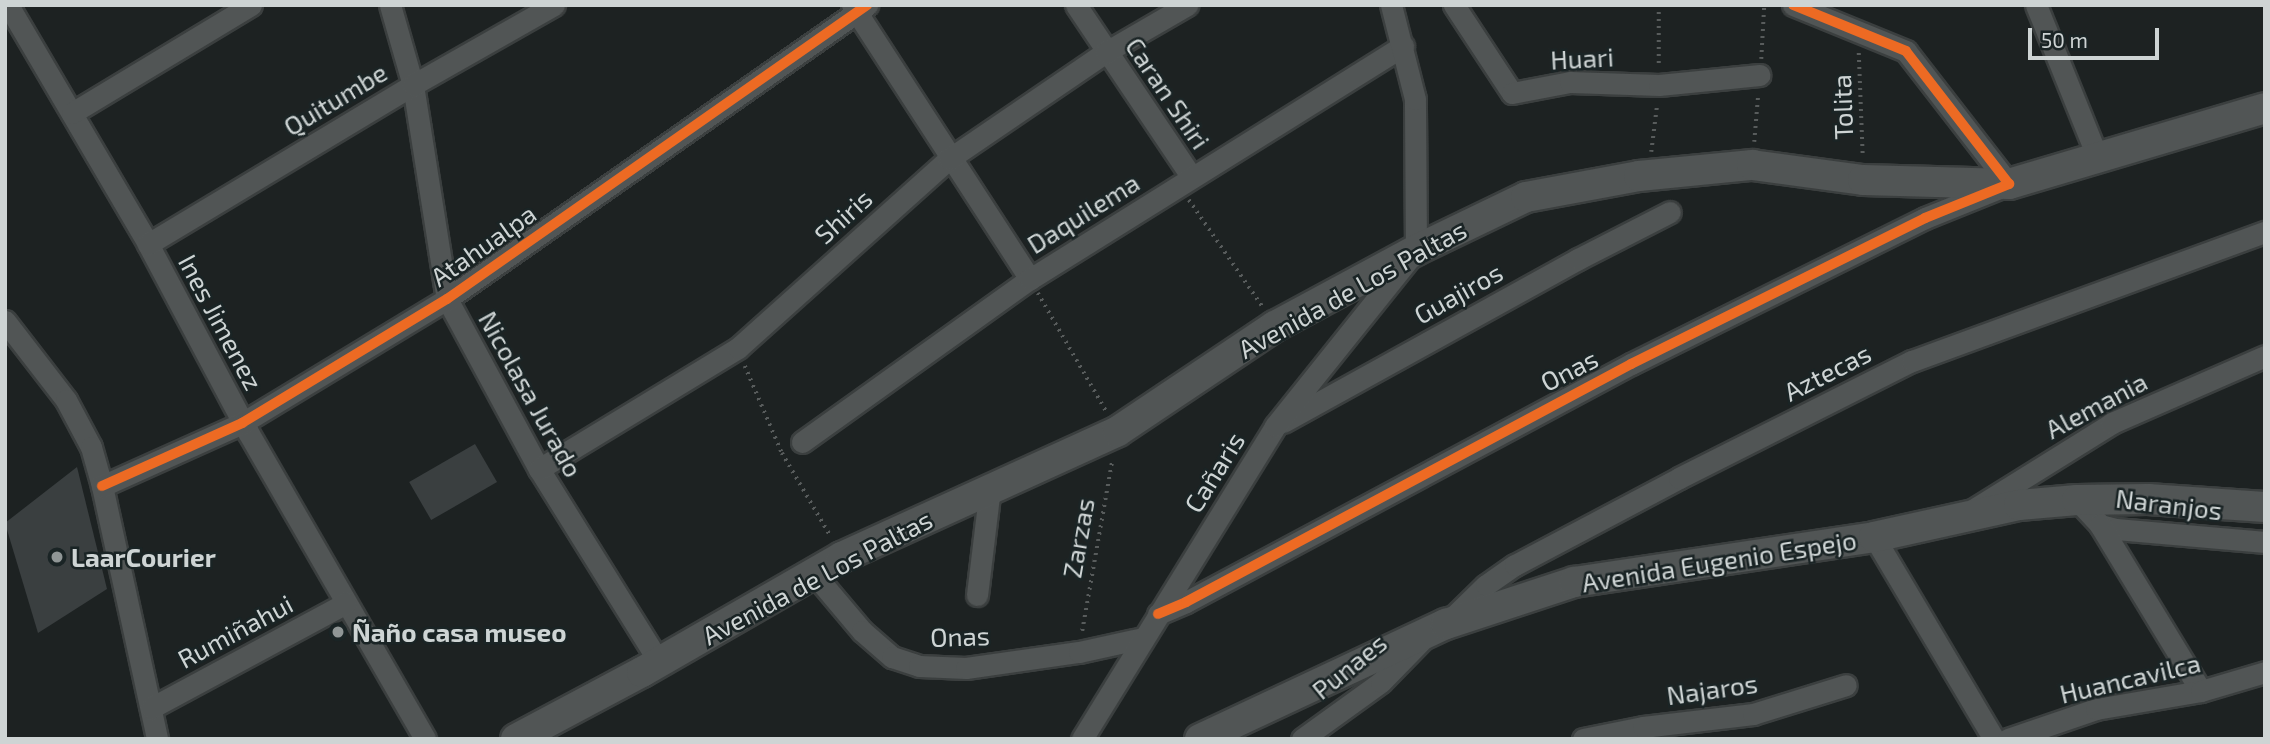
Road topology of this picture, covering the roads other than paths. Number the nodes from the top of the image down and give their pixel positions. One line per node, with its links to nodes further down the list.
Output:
1 (8, 5): 18 (street, Ines Jimenez)
2 (251, 5): 18 (street)
3 (390, 5): 15 (street, Nicolasa Jurado)
4 (554, 5): 15 (street, Quitumbe)
5 (1076, 5): 13 (street, Caran Shiri)
6 (1186, 5): 13 (street, Shiris)
7 (1391, 5): 12 (street)
8 (1454, 5): 14 (street, Huari)
9 (1793, 5): 22 (street)
10 (2036, 5): 19 (street)
11 (859, 7): 20 (street); 28 (street, Atahualpa)
12 (1403, 46): 21 (street, Daquilema); 26 (street)
13 (1106, 52): 20 (street, Shiris); 21 (street, Caran Shiri)
14 (1760, 75)
15 (413, 85): 25 (street, Quitumbe); 28 (street, Nicolasa Jurado)
16 (2265, 90): 17 (street)
17 (2252, 111): 19 (main road, Avenida de Los Paltas)
18 (72, 113): 25 (street, Ines Jimenez)
19 (2097, 156): 22 (main road, Avenida de Los Paltas)
20 (949, 159): 27 (street); 34 (street, Shiris)
21 (1185, 181): 27 (street, Daquilema)
22 (2009, 184): 26 (main road, Avenida de Los Paltas); 46 (street, Onas)
23 (1670, 212): 32 (street, Guajiros)
24 (2265, 232): 47 (street, Aztecas)
25 (148, 244): 31 (street, Ines Jimenez)
26 (1416, 250): 32 (street, Cañaris); 36 (main road, Avenida de Los Paltas)
27 (1030, 279): 33 (street, Daquilema)
28 (447, 299): 31 (street, Atahualpa); 34 (street, Nicolasa Jurado)
29 (5, 321): 35 (street)
30 (2265, 356): 39 (street, Alemania)
31 (243, 422): 35 (street, Atahualpa); 45 (street, Ines Jimenez)
32 (1275, 426): 46 (street, Cañaris)
33 (802, 442)
34 (539, 469): 49 (street, Nicolasa Jurado)
35 (102, 486): 53 (street)
36 (990, 488): 43 (main road, Avenida de Los Paltas); 44 (street)
37 (2077, 500): 38 (main road, Avenida Eugenio Espejo); 39 (main road, Avenida Eugenio Espejo); 40 (street, Naranjos)
38 (2265, 507)
39 (1960, 518): 41 (main road, Avenida Eugenio Espejo)
40 (2100, 525): 42 (street, Naranjos); 52 (street)
41 (1874, 537): 47 (main road, Avenida Eugenio Espejo); 61 (street)
42 (2265, 542)
43 (814, 574): 48 (street, Onas); 49 (main road, Avenida de Los Paltas)
44 (977, 595)
45 (346, 603): 53 (street, Rumiñahui); 55 (street, Ines Jimenez)
46 (1158, 614): 48 (street, Cañaris)
47 (1437, 629): 58 (main road, Avenida Eugenio Espejo); 59 (street, Punaes)
48 (1143, 638): 57 (street, Cañaris)
49 (659, 662): 56 (main road, Avenida de Los Paltas)
50 (2265, 672): 52 (street, Huancavilca)
51 (1846, 685): 60 (street, Najaros)
52 (2202, 691): 62 (street, Huancavilca)
53 (151, 708): 54 (street)
54 (157, 739)
55 (425, 739)
56 (516, 739)
57 (1082, 739)
58 (1200, 739)
59 (1302, 739)
60 (1583, 739)
61 (1994, 739)
62 (2008, 739)

